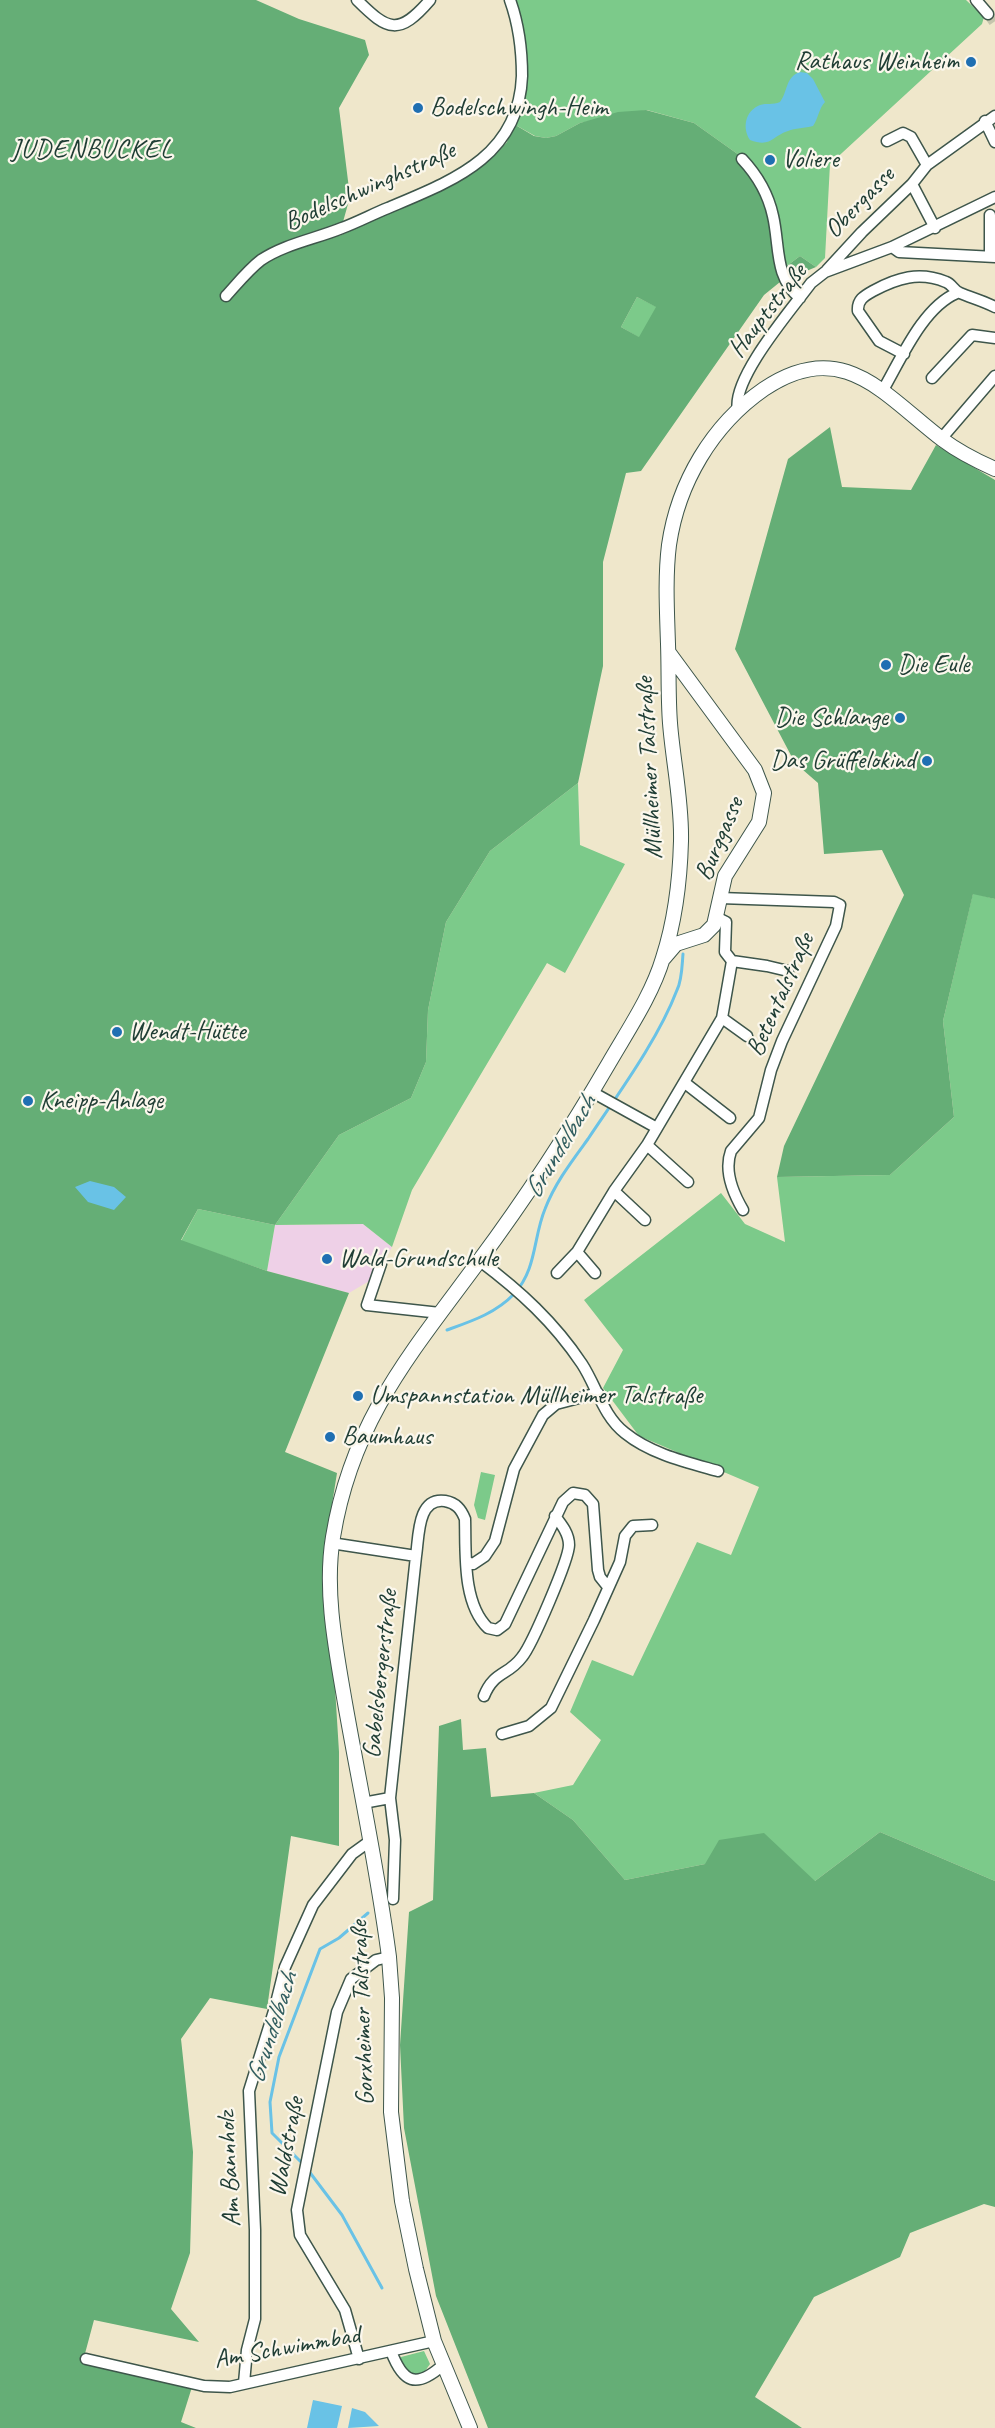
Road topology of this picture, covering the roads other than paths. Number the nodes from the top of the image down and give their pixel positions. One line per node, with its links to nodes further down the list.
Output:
1 (357, 0): 2 (street)
2 (430, 0)
3 (510, 0): 20 (street, Bodelschwinghstraße)
4 (976, 0): 5 (street)
5 (988, 14)
6 (990, 119): 8 (street); 10 (street, Obergasse)
7 (887, 141): 10 (street, Obergasse)
8 (995, 142)
9 (742, 159): 21 (street)
10 (927, 165): 11 (street, Obergasse)
11 (912, 184): 14 (street); 18 (street, Obergasse)
12 (995, 197): 14 (street)
13 (990, 215): 17 (street)
14 (930, 230): 15 (street); 16 (street)
15 (892, 248): 16 (street, Hauptstraße); 18 (street, Hauptstraße)
16 (927, 252): 17 (street, Hauptstraße)
17 (992, 256)
18 (825, 273): 21 (street, Hauptstraße)
19 (957, 293): 22 (street); 24 (street); 24 (street)
20 (226, 296)
21 (800, 298): 28 (street, Hauptstraße)
22 (995, 307)
23 (995, 338): 26 (street)
24 (904, 354): 27 (street)
25 (995, 376): 29 (street)
26 (932, 378)
27 (883, 390): 28 (main road, Müllheimer Talstraße); 29 (main road, Müllheimer Talstraße)
28 (738, 410): 31 (main road, Müllheimer Talstraße)
29 (941, 439): 30 (main road, Müllheimer Talstraße)
30 (995, 469)
31 (669, 653): 32 (main road, Burggasse); 33 (main road, Müllheimer Talstraße)
32 (693, 687): 33 (main road); 34 (main road, Burggasse)
33 (669, 699): 36 (main road, Müllheimer Talstraße)
34 (720, 898): 35 (main road, Burggasse); 50 (street, Betentalstraße)
35 (716, 917): 37 (main road, Burggasse); 39 (street)
36 (670, 928): 37 (main road); 38 (main road, Müllheimer Talstraße)
37 (684, 941): 38 (main road, Burggasse)
38 (663, 959): 44 (main road, Müllheimer Talstraße)
39 (732, 961): 40 (street); 41 (street)
40 (788, 971)
41 (722, 1018): 42 (street); 43 (street)
42 (747, 1036)
43 (685, 1083): 45 (street); 46 (street)
44 (592, 1092): 46 (street); 53 (main road, Müllheimer Talstraße)
45 (730, 1118)
46 (657, 1128): 47 (street)
47 (647, 1144): 48 (street); 49 (street)
48 (688, 1182)
49 (614, 1191): 51 (street); 52 (street)
50 (743, 1210)
51 (645, 1220)
52 (577, 1252): 55 (street); 56 (street)
53 (480, 1261): 57 (main road, Müllheimer Talstraße); 58 (street)
54 (381, 1264): 57 (street)
55 (557, 1273)
56 (595, 1273)
57 (440, 1313): 61 (main road, Müllheimer Talstraße)
58 (598, 1393): 59 (street); 65 (street)
59 (718, 1471)
60 (555, 1516): 65 (street); 66 (street); 67 (street)
61 (337, 1517): 63 (main road, Gorxheimer Talstraße)
62 (652, 1525): 66 (street)
63 (332, 1543): 64 (street, Gabelsbergerstraße); 70 (main road, Gorxheimer Talstraße)
64 (416, 1556): 65 (street, Gabelsbergerstraße); 69 (street, Gabelsbergerstraße)
65 (467, 1562)
66 (608, 1587): 68 (street)
67 (484, 1696)
68 (502, 1734)
69 (390, 1797): 70 (street, Gabelsbergerstraße); 72 (street, Gabelsbergerstraße)
70 (363, 1803): 71 (main road, Gorxheimer Talstraße)
71 (370, 1841): 73 (main road, Gorxheimer Talstraße); 79 (street, Am Bannholz)
72 (393, 1899)
73 (389, 1957): 74 (main road, Gorxheimer Talstraße); 77 (street, Waldstraße)
74 (434, 2341): 75 (street, Am Schwimmbad); 78 (main road, Gorxheimer Talstraße)
75 (391, 2351): 77 (street, Am Schwimmbad); 78 (street, Am Schwimmbad)
76 (86, 2359): 79 (street, Am Schwimmbad)
77 (359, 2359): 79 (street, Am Schwimmbad)
78 (443, 2365): 80 (main road, Gorxheimer Talstraße)
79 (244, 2383)
80 (470, 2428)

